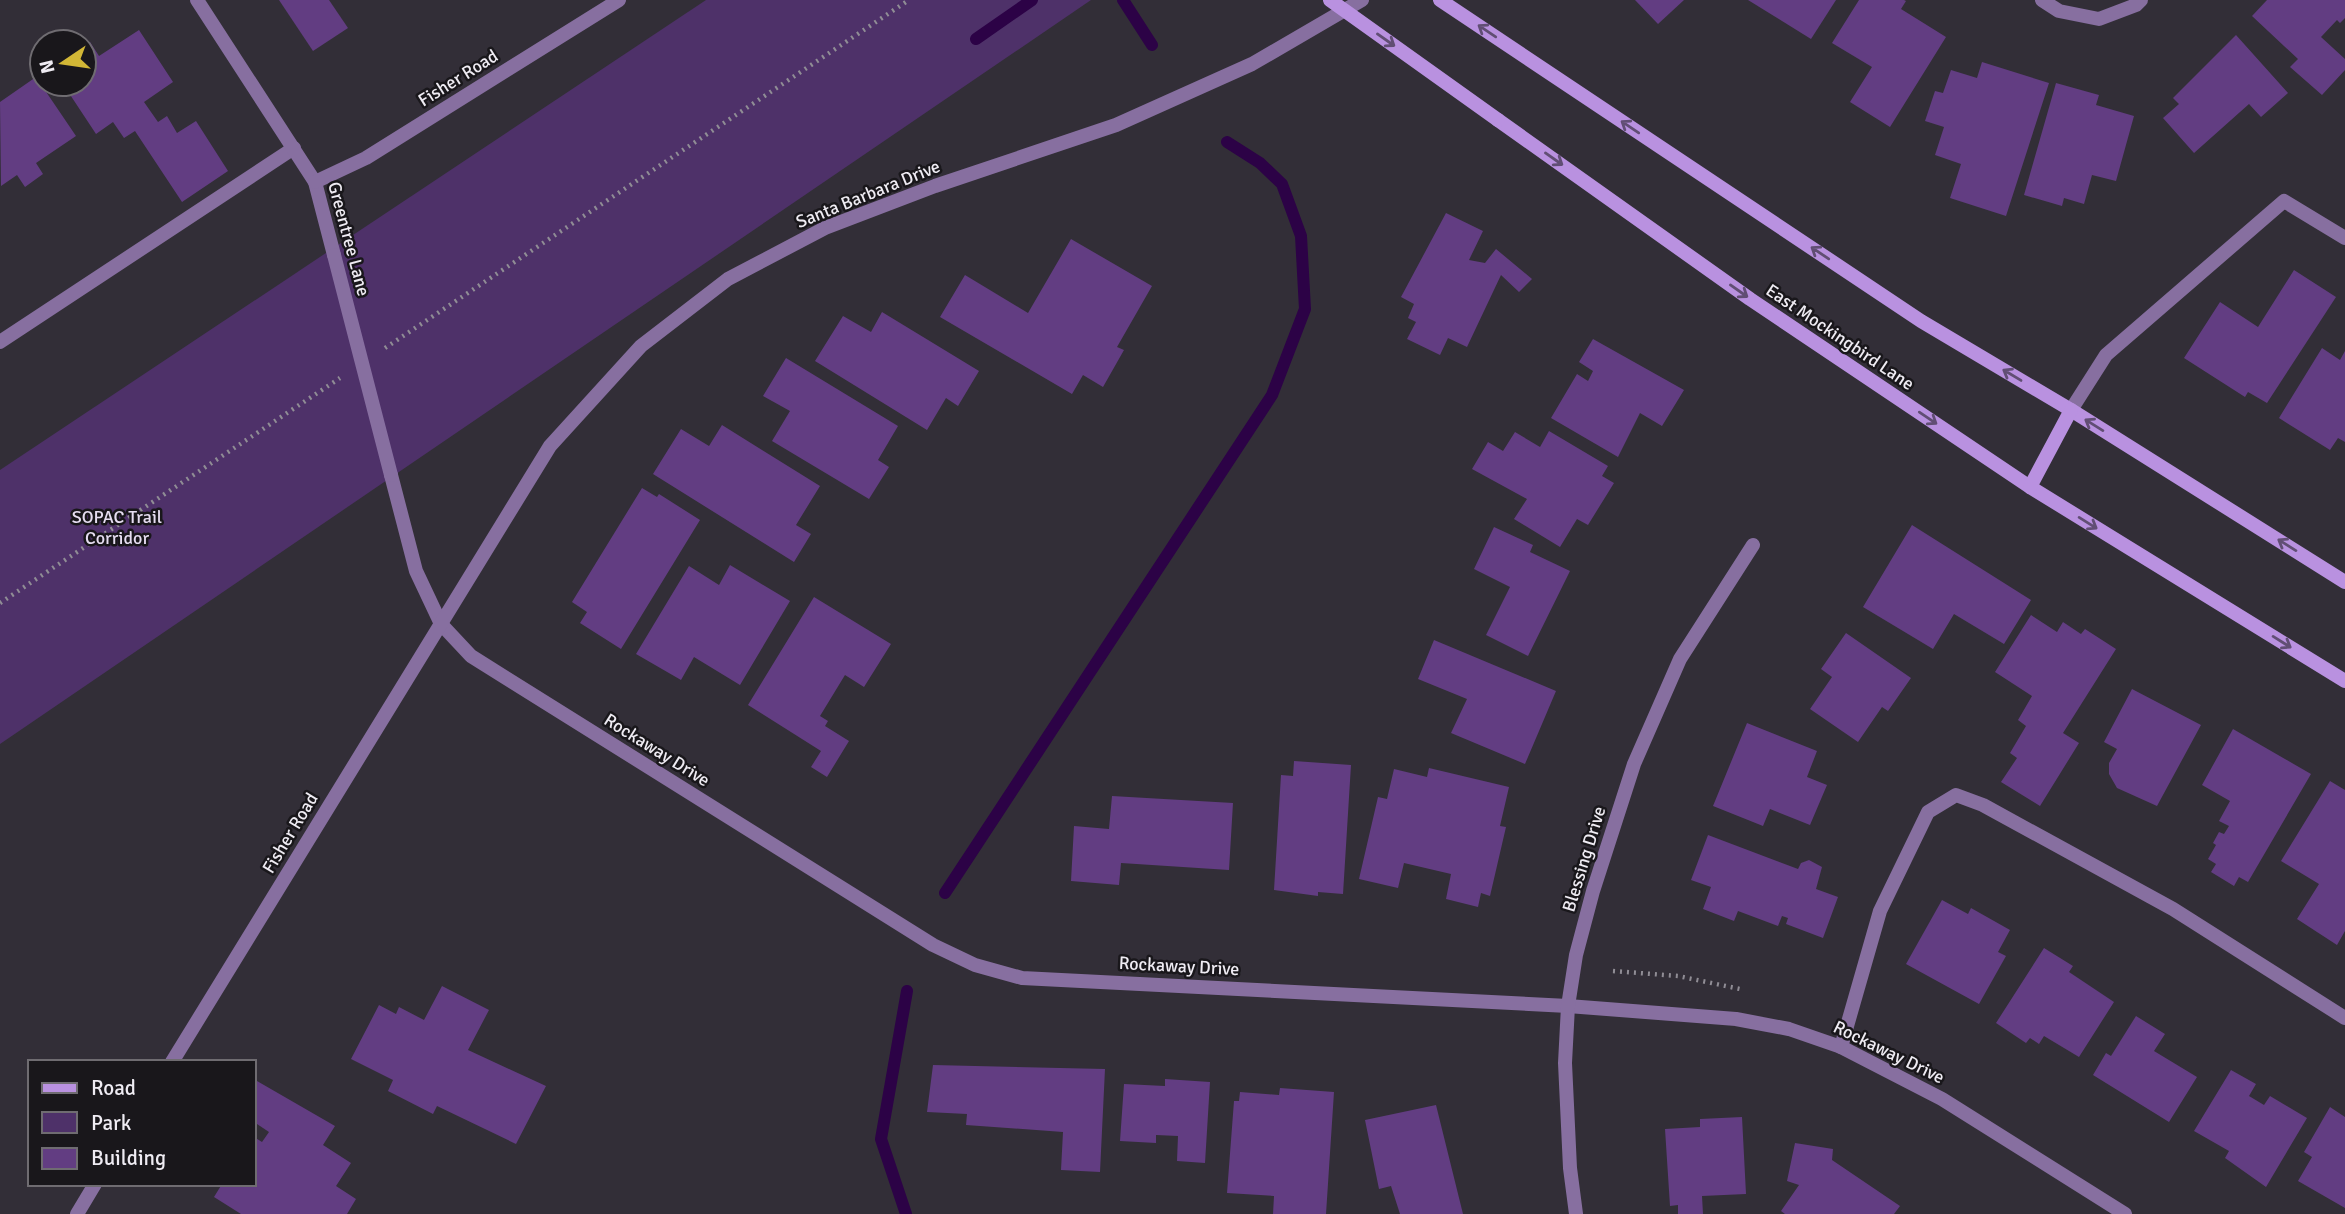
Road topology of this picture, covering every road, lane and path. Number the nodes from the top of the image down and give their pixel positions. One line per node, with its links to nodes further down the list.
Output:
1 (197, 0): 9 (street, Greentree Lane)
2 (619, 0): 10 (street, Fisher Road)
3 (909, 0): 13 (path)
4 (1330, 0): 17 (main road, East Mockingbird Lane, one-way to 17, bridge)
5 (1362, 0): 21 (street, Santa Barbara Drive)
6 (1440, 0): 15 (main road, one-way to 6)
7 (2042, 0): 8 (street)
8 (2141, 0)
9 (294, 148): 10 (street, Greentree Lane); 12 (street)
10 (315, 182): 16 (street, Greentree Lane, bridge)
11 (2345, 238): 15 (street)
12 (0, 342)
13 (385, 348)
14 (350, 371): 20 (path)
15 (2071, 410): 17 (main road); 19 (main road, one-way to 15)
16 (391, 475): 21 (street, Rockaway Drive)
17 (2030, 487): 22 (main road, East Mockingbird Lane, one-way to 22)
18 (1753, 545): 23 (street, Blessing Drive)
19 (2345, 582)
20 (0, 603)
21 (440, 624): 23 (street, Rockaway Drive); 26 (street, Fisher Road)
22 (2345, 681)
23 (1568, 1006): 25 (street, Rockaway Drive); 29 (street, Blessing Drive)
24 (2345, 1018): 25 (street)
25 (1841, 1047): 30 (street, Rockaway Drive)
26 (173, 1060)
27 (94, 1186): 28 (street)
28 (77, 1214)
29 (1576, 1214)
30 (2125, 1214)

